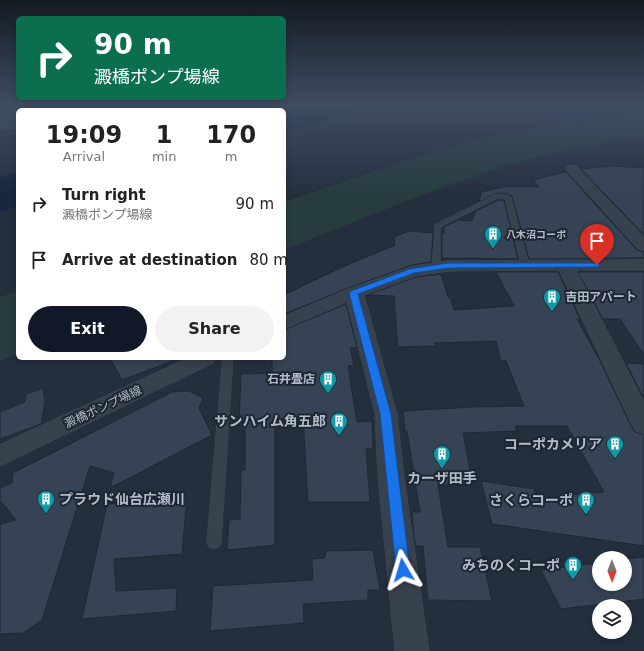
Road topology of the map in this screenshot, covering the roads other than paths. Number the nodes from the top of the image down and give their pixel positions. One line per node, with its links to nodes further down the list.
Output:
1 (572, 169): 2 (street)
2 (644, 246)
3 (525, 265): 4 (street); 6 (street); 6 (lane)
4 (565, 265): 5 (street); 11 (street)
5 (644, 265)
6 (436, 267): 7 (street)
7 (354, 293): 8 (street); 14 (street)
8 (286, 322)
9 (202, 360): 12 (street, 澱橋ポンプ場線)
10 (228, 360): 13 (lane)
11 (644, 425)
12 (0, 456)
13 (214, 543)
14 (412, 651)

